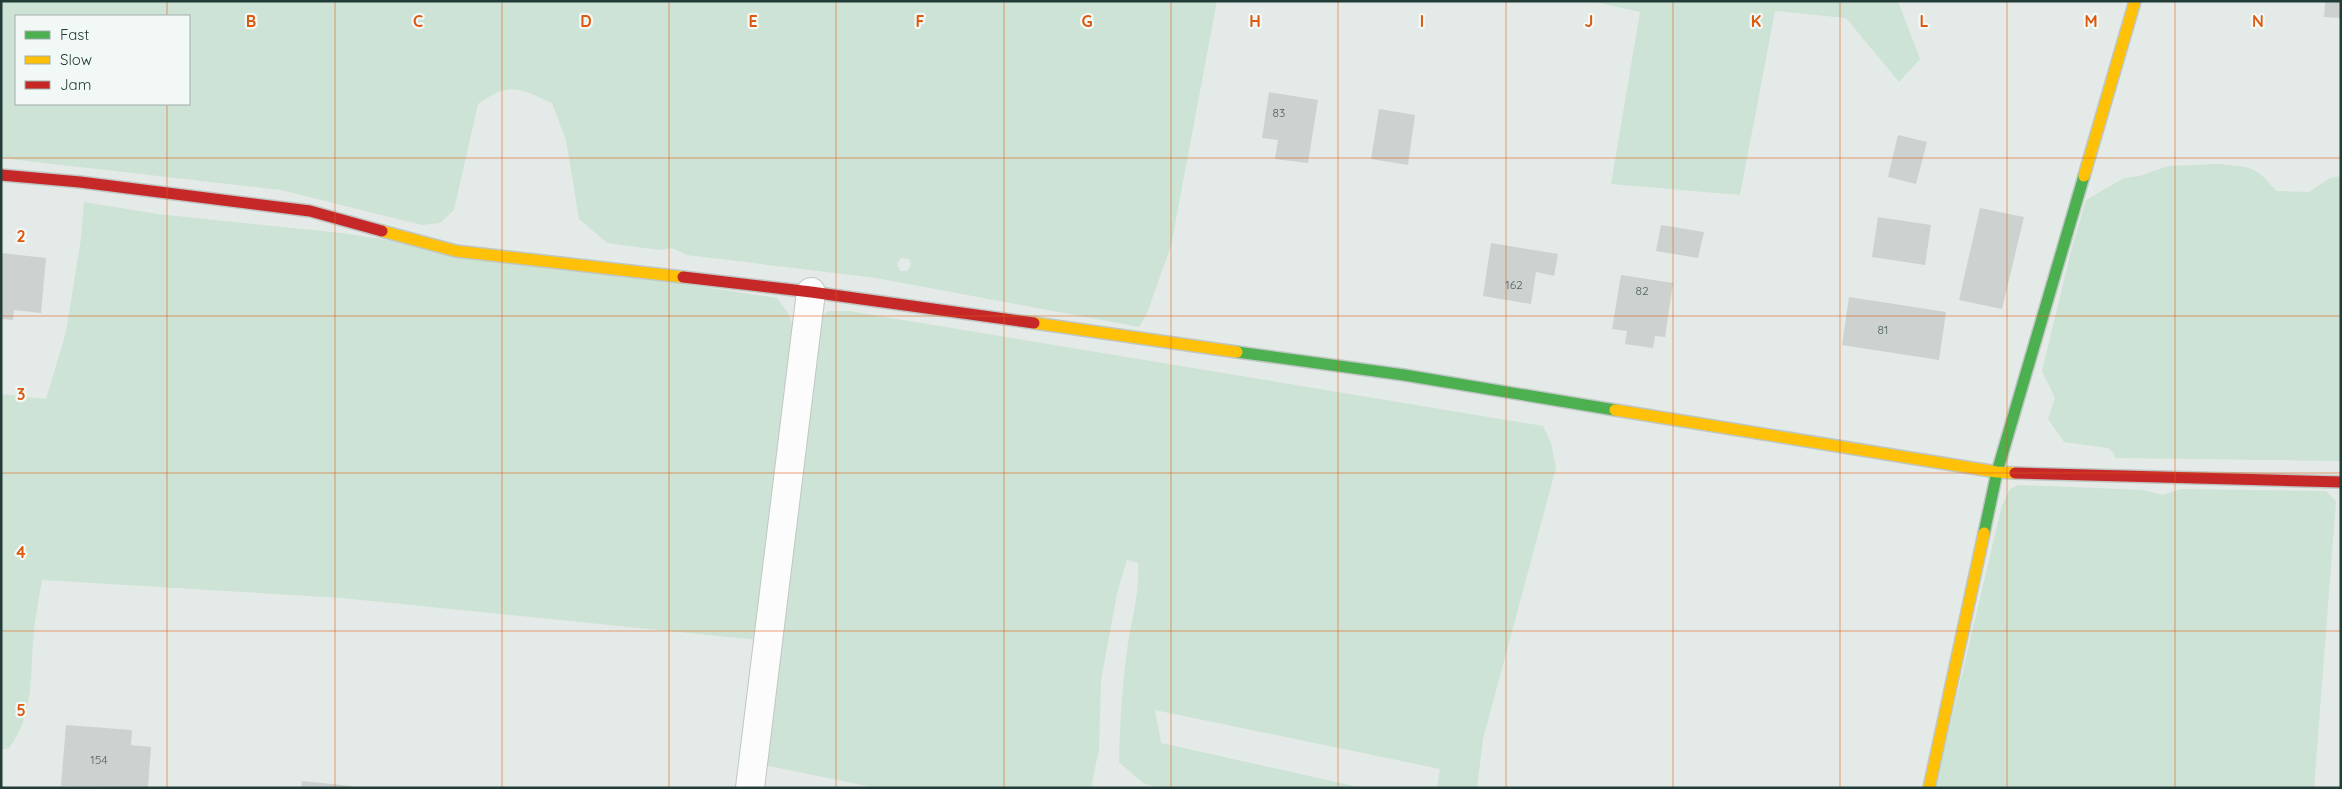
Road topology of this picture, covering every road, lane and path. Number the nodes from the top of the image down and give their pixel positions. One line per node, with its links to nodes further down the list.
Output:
1 (2135, 1): 4 (street)
2 (1, 175): 3 (street)
3 (811, 292): 4 (street); 6 (street)
4 (1997, 472): 5 (street); 7 (street)
5 (2341, 482)
6 (750, 788)
7 (1929, 788)

